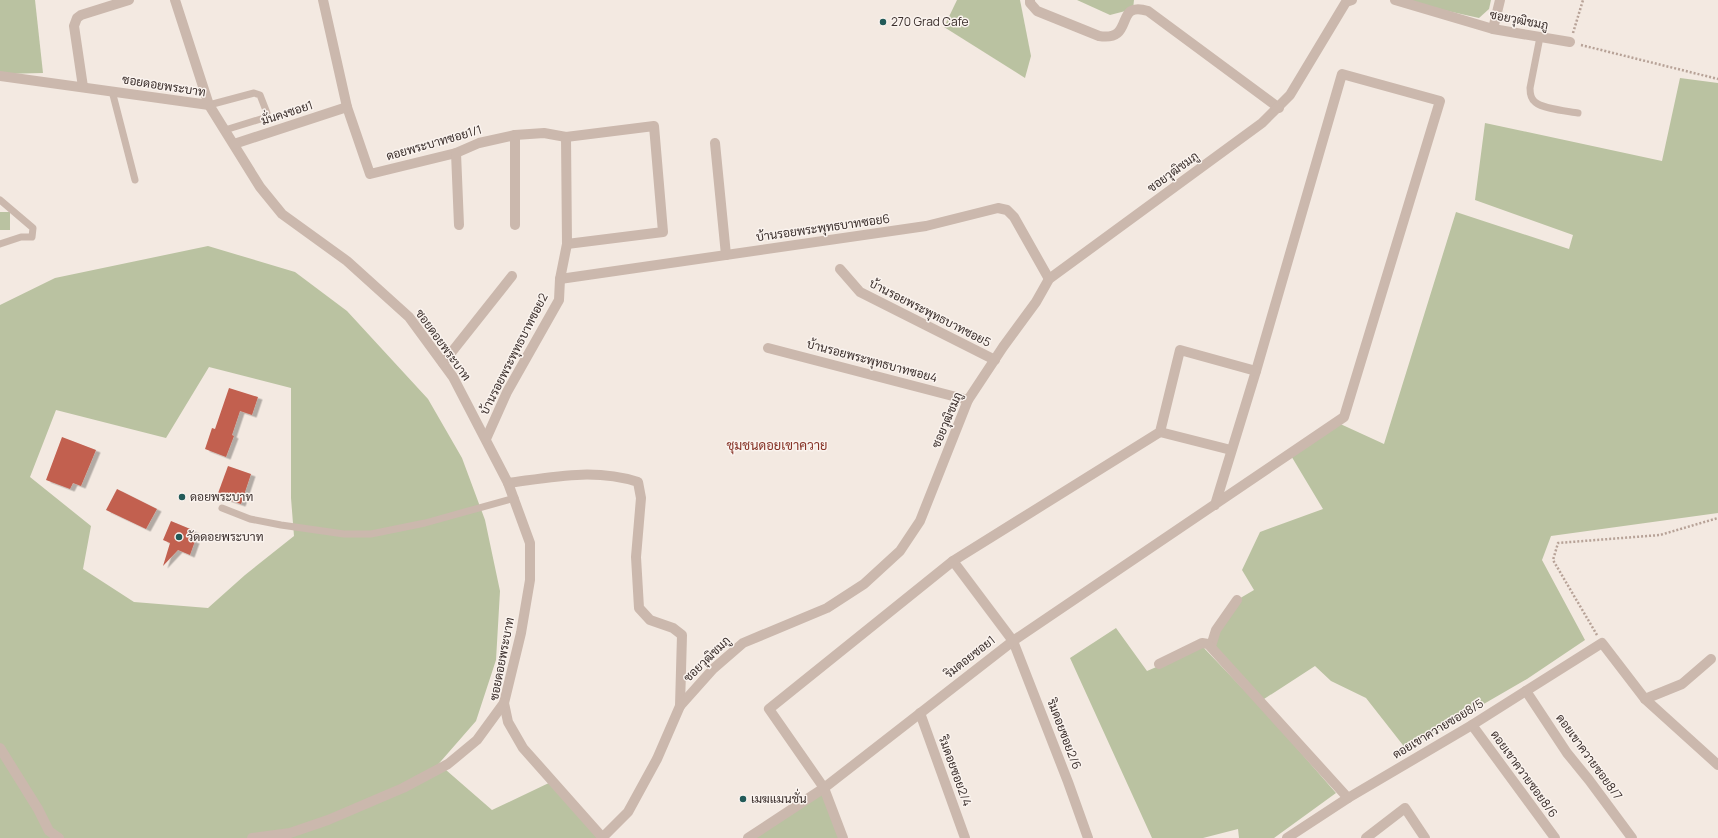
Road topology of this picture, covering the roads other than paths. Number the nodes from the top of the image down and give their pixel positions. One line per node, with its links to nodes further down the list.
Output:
1 (129, 0): 12 (street)
2 (175, 0): 14 (street)
3 (323, 0): 15 (street, ดอยพระบาทซอย1/1)
4 (1030, 0): 16 (street)
5 (1395, 0): 8 (street, ซอยวุฒิชมภู)
6 (1500, 0): 8 (street)
7 (1346, 1): 16 (street, ซอยวุฒิชมภู)
8 (1493, 29): 9 (street, ซอยวุฒิชมภู)
9 (1540, 37): 10 (street, ซอยวุฒิชมภู); 17 (lane)
10 (1570, 42)
11 (0, 76): 12 (street, ซอยดอยพระบาท)
12 (83, 88): 13 (street, ซอยดอยพระบาท)
13 (112, 91): 14 (street, ซอยดอยพระบาท); 24 (lane)
14 (209, 105): 18 (street, ซอยดอยพระบาท); 18 (lane)
15 (347, 107): 22 (street, มั่นคงซอย1); 23 (street, ดอยพระบาทซอย1/1)
16 (1278, 108): 34 (street, ซอยวุฒิชมภู)
17 (1578, 113)
18 (225, 130): 22 (street, ซอยดอยพระบาท)
19 (515, 136): 20 (street, ดอยพระบาทซอย1/1); 23 (street, ดอยพระบาทซอย1/1); 27 (street)
20 (566, 136): 29 (street, บ้านรอยพระพุทธบาทซอย2); 29 (street, ดอยพระบาทซอย1/1)
21 (715, 143): 30 (street)
22 (234, 144): 37 (street, ซอยดอยพระบาท)
23 (456, 153): 26 (street)
24 (135, 180)
25 (0, 200): 28 (lane)
26 (458, 225)
27 (515, 225)
28 (0, 244)
29 (567, 244): 33 (street, บ้านรอยพระพุทธบาทซอย2)
30 (726, 255): 33 (street, บ้านรอยพระพุทธบาทซอย6); 34 (street, บ้านรอยพระพุทธบาทซอย6)
31 (840, 269): 36 (street, บ้านรอยพระพุทธบาทซอย5)
32 (512, 276): 37 (street)
33 (560, 279): 41 (street, บ้านรอยพระพุทธบาทซอย2)
34 (1049, 279): 36 (street, ซอยวุฒิชมภู)
35 (768, 348): 39 (street, บ้านรอยพระพุทธบาทซอย4)
36 (995, 360): 39 (street, ซอยวุฒิชมภู)
37 (443, 363): 41 (street, ซอยดอยพระบาท)
38 (1256, 371): 40 (street); 42 (street); 45 (street, ริมดอยซอย1)
39 (968, 400): 56 (street, ซอยวุฒิชมภู)
40 (1160, 432): 42 (street); 47 (street)
41 (486, 439): 43 (street, ซอยดอยพระบาท)
42 (1231, 450): 45 (street)
43 (508, 483): 44 (street, ซอยดอยพระบาท); 56 (street)
44 (515, 498): 46 (lane); 55 (street, ซอยดอยพระบาท)
45 (1214, 505): 49 (street, ริมดอยซอย1)
46 (222, 508)
47 (953, 561): 49 (street, ริมดอยซอย2/6); 61 (street)
48 (1237, 600): 50 (street)
49 (1013, 641): 57 (street, ริมดอยซอย1); 69 (street, ริมดอยซอย2/6)
50 (1211, 646): 52 (street); 62 (street)
51 (1711, 659): 54 (street)
52 (1159, 664)
53 (1526, 691): 54 (street, ดอยเขาควายซอย8/5); 58 (street, ดอยเขาควายซอย8/5); 74 (street, ดอยเขาควายซอย8/7)
54 (1645, 699): 60 (street)
55 (504, 703): 64 (street); 65 (street, ซอยดอยพระบาท)
56 (680, 706): 65 (street, ซอยวุฒิชมภู)
57 (920, 713): 61 (street, ริมดอยซอย1); 68 (street, ริมดอยซอย2/4)
58 (1472, 724): 62 (street, ดอยเขาควายซอย8/5); 73 (street, ดอยเขาควายซอย8/6)
59 (0, 748): 63 (street)
60 (1718, 765)
61 (824, 788): 66 (street, ริมดอยซอย1); 67 (street)
62 (1348, 798): 70 (street, ดอยเขาควายซอย8/5)
63 (59, 838)
64 (252, 838)
65 (603, 838)
66 (748, 838)
67 (843, 838)
68 (965, 838)
69 (1088, 838)
70 (1287, 838)
71 (1366, 838): 72 (street)
72 (1425, 838)
73 (1556, 838)
74 (1632, 838)

